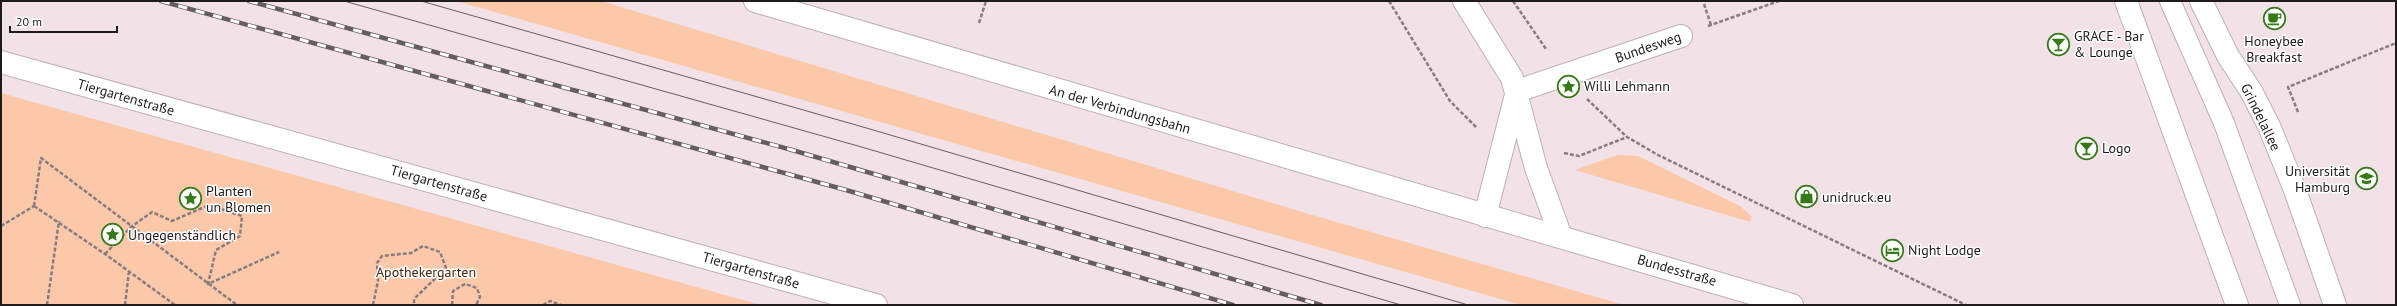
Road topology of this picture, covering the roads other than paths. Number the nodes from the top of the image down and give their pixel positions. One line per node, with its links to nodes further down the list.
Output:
1 (755, 1): 9 (main road, An der Verbindungsbahn)
2 (1464, 1): 8 (main road)
3 (2126, 1): 13 (main road)
4 (2170, 1): 14 (lane)
5 (2201, 1): 15 (main road, Grindelallee)
6 (1681, 36): 8 (main road, Bundesweg)
7 (1, 62): 11 (main road, Tiergartenstraße)
8 (1517, 92): 9 (main road); 10 (main road)
9 (1485, 216): 10 (main road, Bundesstraße)
10 (1562, 237): 12 (main road, Bundesstraße)
11 (876, 305)
12 (1792, 305)
13 (2237, 305)
14 (2290, 305)
15 (2335, 305)

